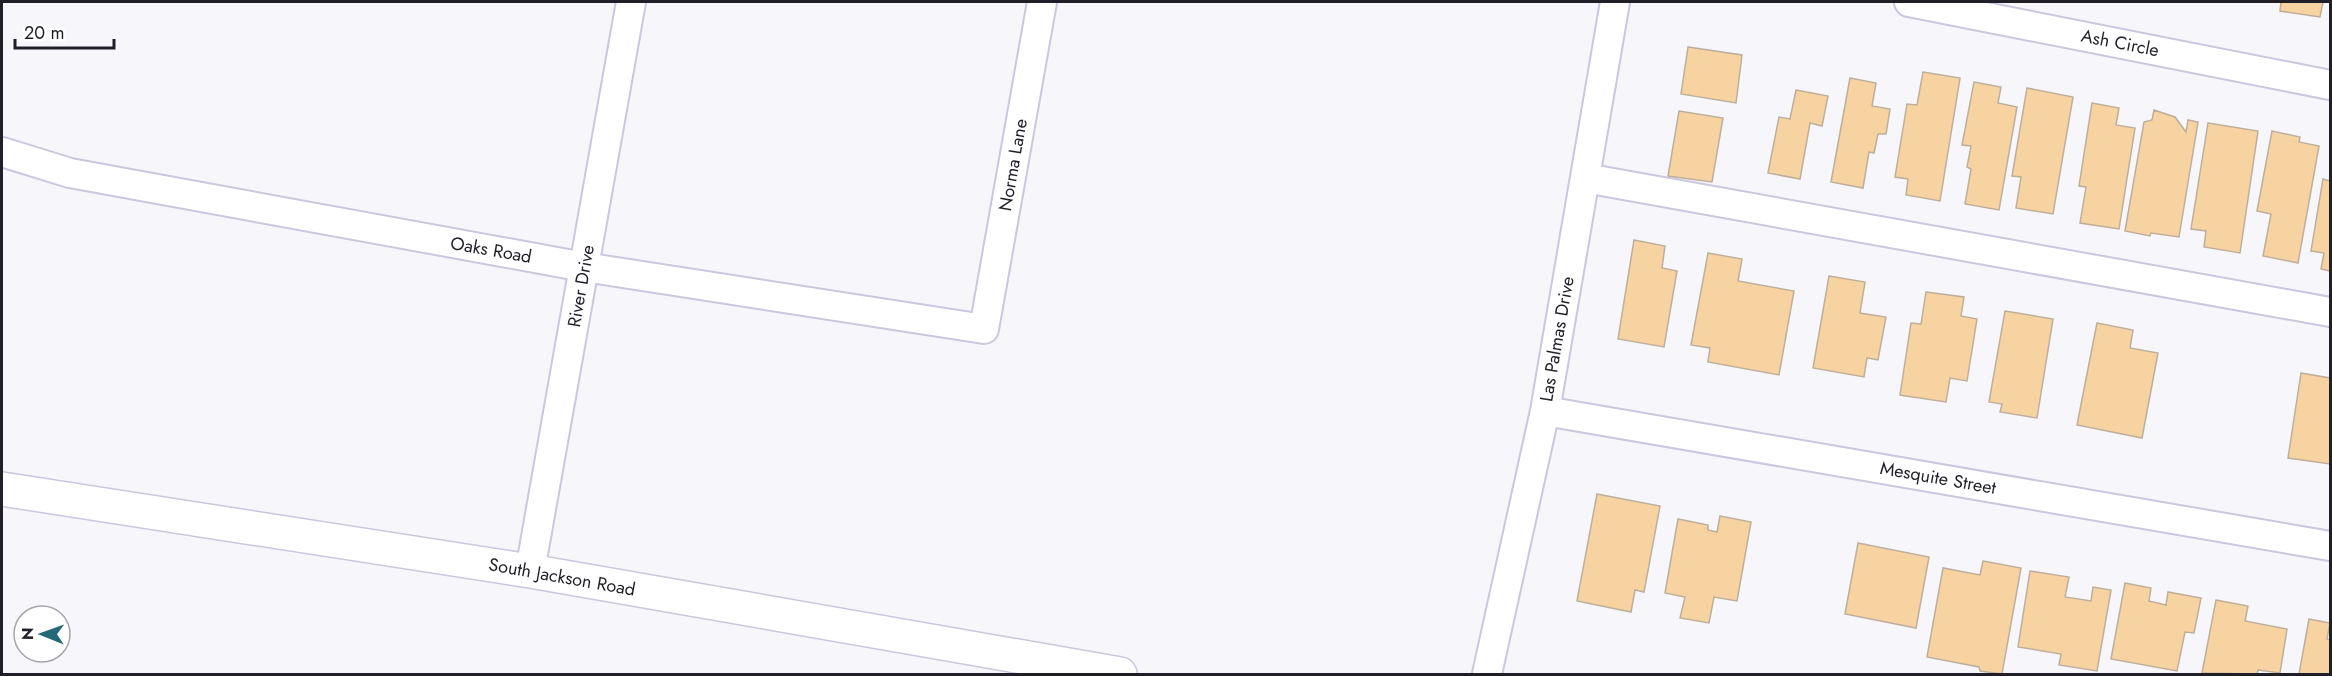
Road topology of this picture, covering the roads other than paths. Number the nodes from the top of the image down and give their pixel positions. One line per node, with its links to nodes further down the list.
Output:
1 (631, 2): 8 (street, River Drive)
2 (1042, 2): 10 (street, Norma Lane)
3 (1616, 2): 7 (street, Las Palmas Drive)
4 (1908, 2): 5 (street, Ash Circle)
5 (2331, 85)
6 (2, 152): 8 (street, Oaks Road)
7 (1585, 178): 9 (street); 11 (street, Las Palmas Drive)
8 (584, 267): 10 (street, Oaks Road); 14 (street, River Drive)
9 (2331, 312)
10 (984, 329)
11 (1545, 411): 13 (street, Mesquite Street); 16 (street, Las Palmas Drive)
12 (2, 489): 14 (main road, South Jackson Road)
13 (2331, 546)
14 (530, 571): 15 (main road, South Jackson Road)
15 (1120, 675)
16 (1487, 675)

